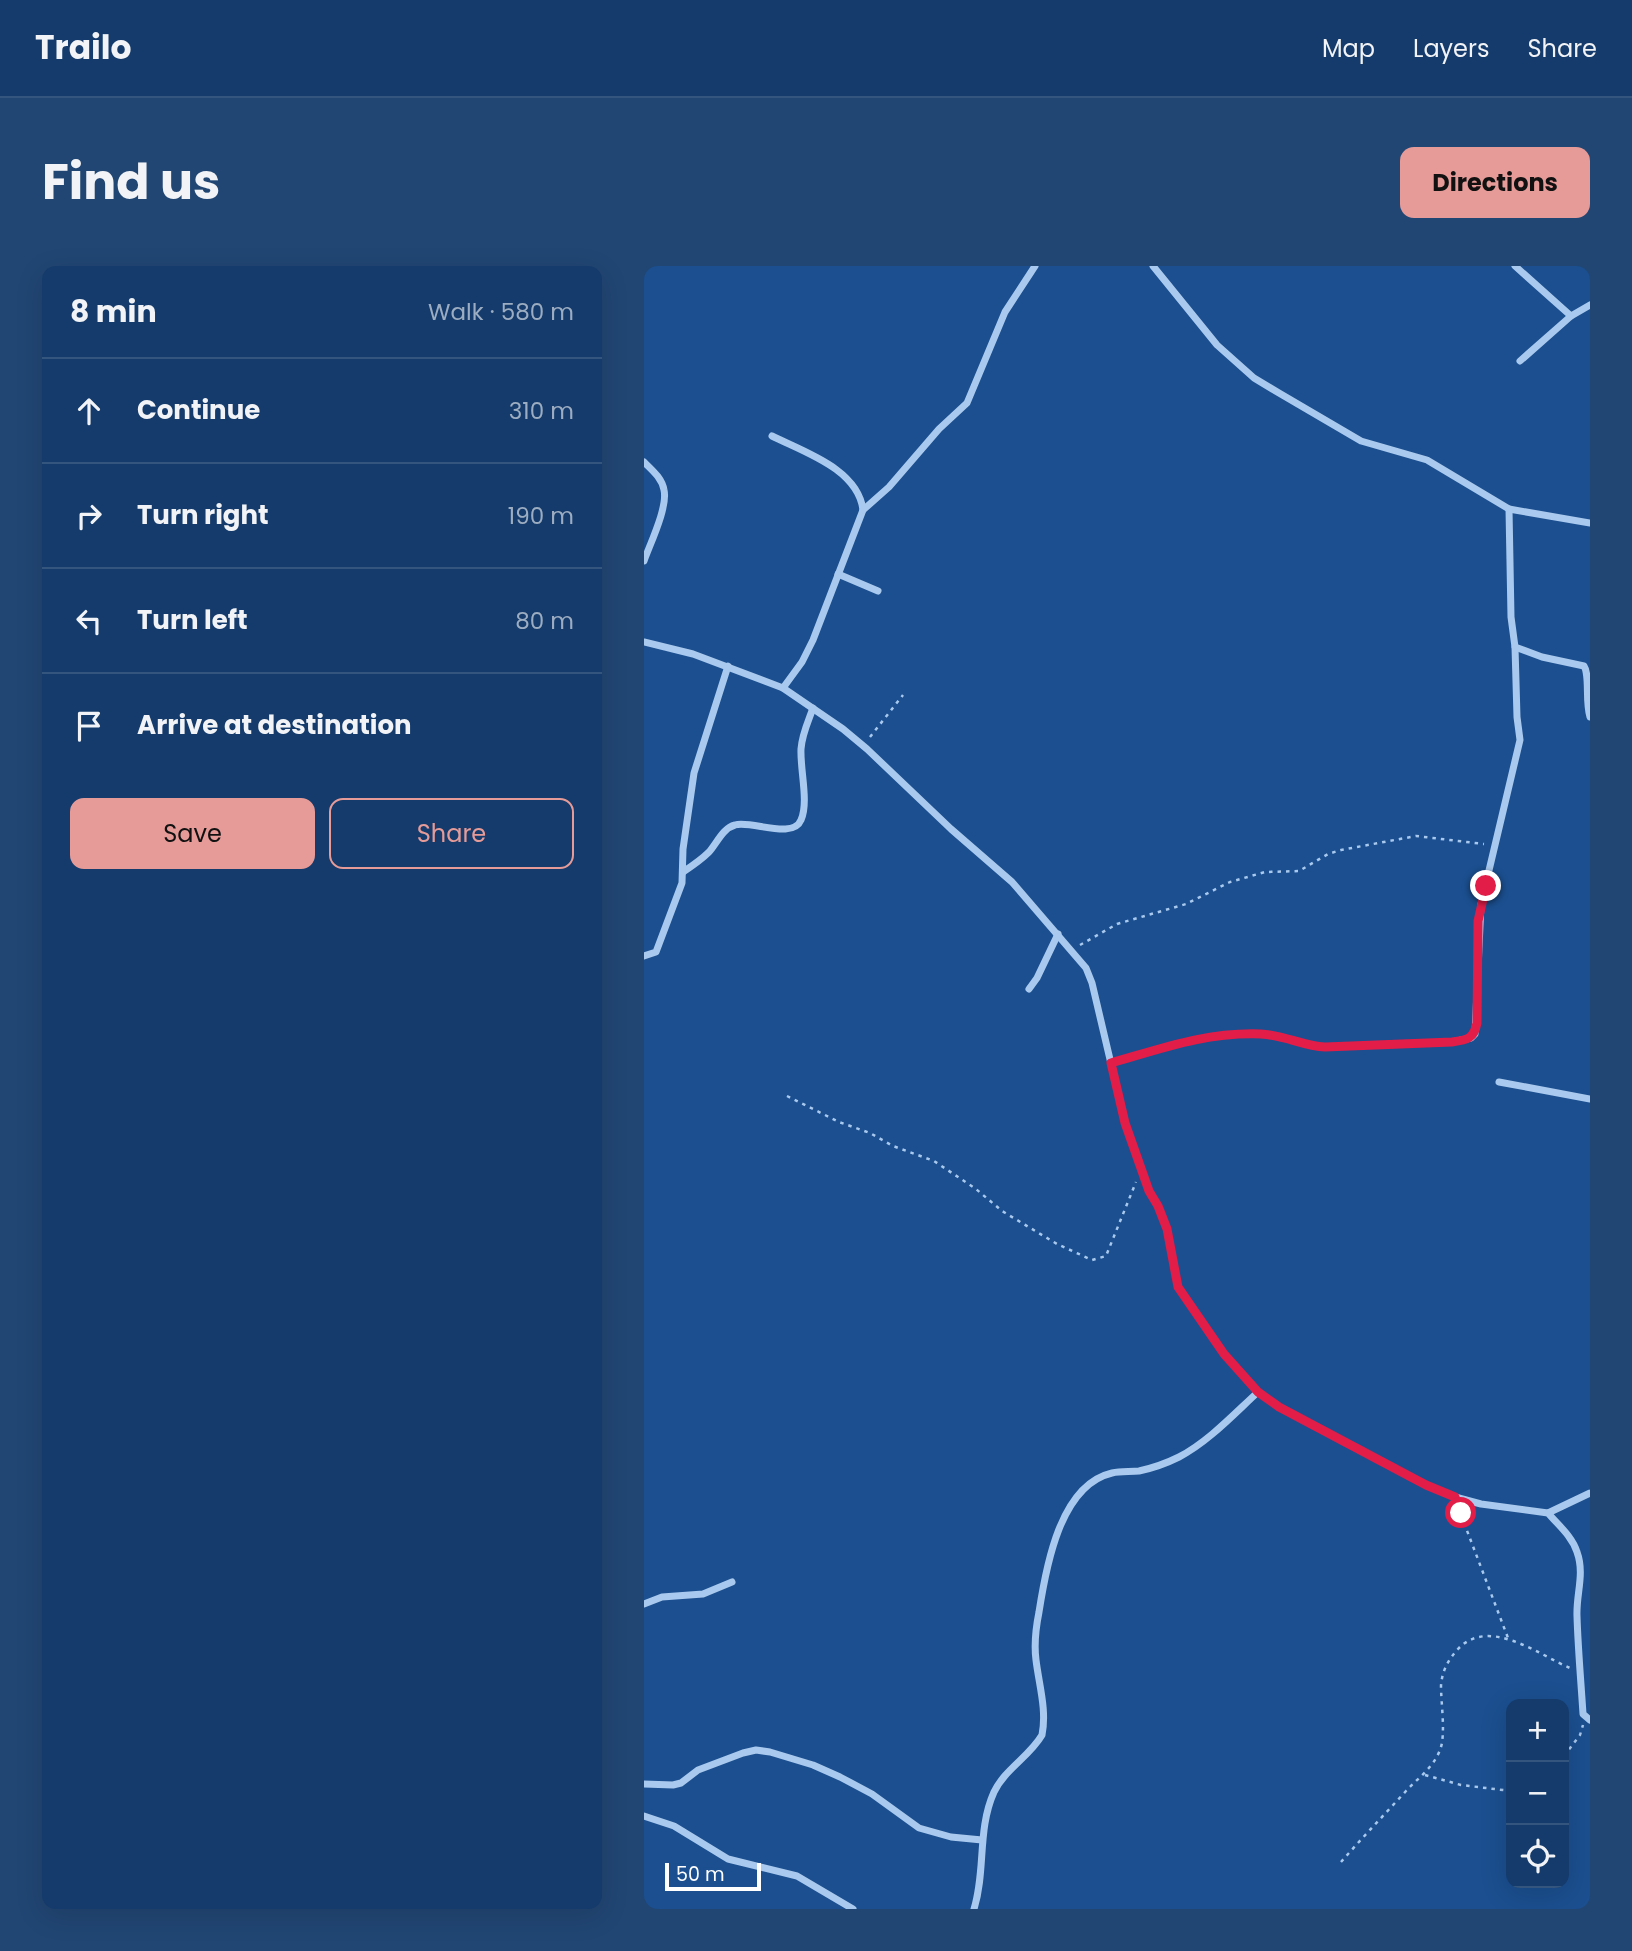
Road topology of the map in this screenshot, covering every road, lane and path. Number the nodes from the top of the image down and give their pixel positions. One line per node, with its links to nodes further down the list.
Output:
1 (1035, 266): 10 (street)
2 (1153, 266): 9 (street)
3 (1515, 266): 5 (street)
4 (1590, 305): 5 (street)
5 (1572, 316): 6 (street)
6 (1520, 361)
7 (772, 436): 10 (street)
8 (644, 462): 12 (street)
9 (1509, 509): 11 (street); 16 (street)
10 (863, 510): 13 (street)
11 (1590, 523)
12 (644, 561)
13 (838, 574): 14 (street); 18 (street)
14 (878, 592)
15 (644, 642): 17 (street)
16 (1515, 647): 21 (street); 23 (street)
17 (728, 666): 18 (street); 24 (street)
18 (783, 688): 20 (street)
19 (903, 695): 22 (path)
20 (814, 708): 22 (street); 24 (street)
21 (1590, 717)
22 (863, 745): 25 (street)
23 (1496, 845): 26 (path); 29 (street)
24 (683, 872): 27 (street)
25 (1058, 934): 26 (street); 28 (street)
26 (1073, 952): 29 (street)
27 (644, 956)
28 (1029, 989)
29 (1111, 1063): 33 (street)
30 (1499, 1083): 32 (street)
31 (787, 1096): 33 (path)
32 (1590, 1099)
33 (1142, 1169): 34 (street)
34 (1258, 1392): 36 (street); 48 (street)
35 (1590, 1493): 37 (street)
36 (1455, 1497): 37 (street); 40 (path)
37 (1548, 1513): 41 (street)
38 (733, 1583): 39 (street)
39 (644, 1604)
40 (1508, 1638): 41 (path); 44 (path)
41 (1580, 1672): 42 (street)
42 (1588, 1720): 43 (path)
43 (1569, 1749)
44 (1424, 1775): 46 (path); 49 (path)
45 (644, 1784): 48 (street)
46 (1506, 1790)
47 (644, 1816): 50 (street)
48 (982, 1840): 51 (street)
49 (1341, 1862)
50 (853, 1909)
51 (974, 1909)

